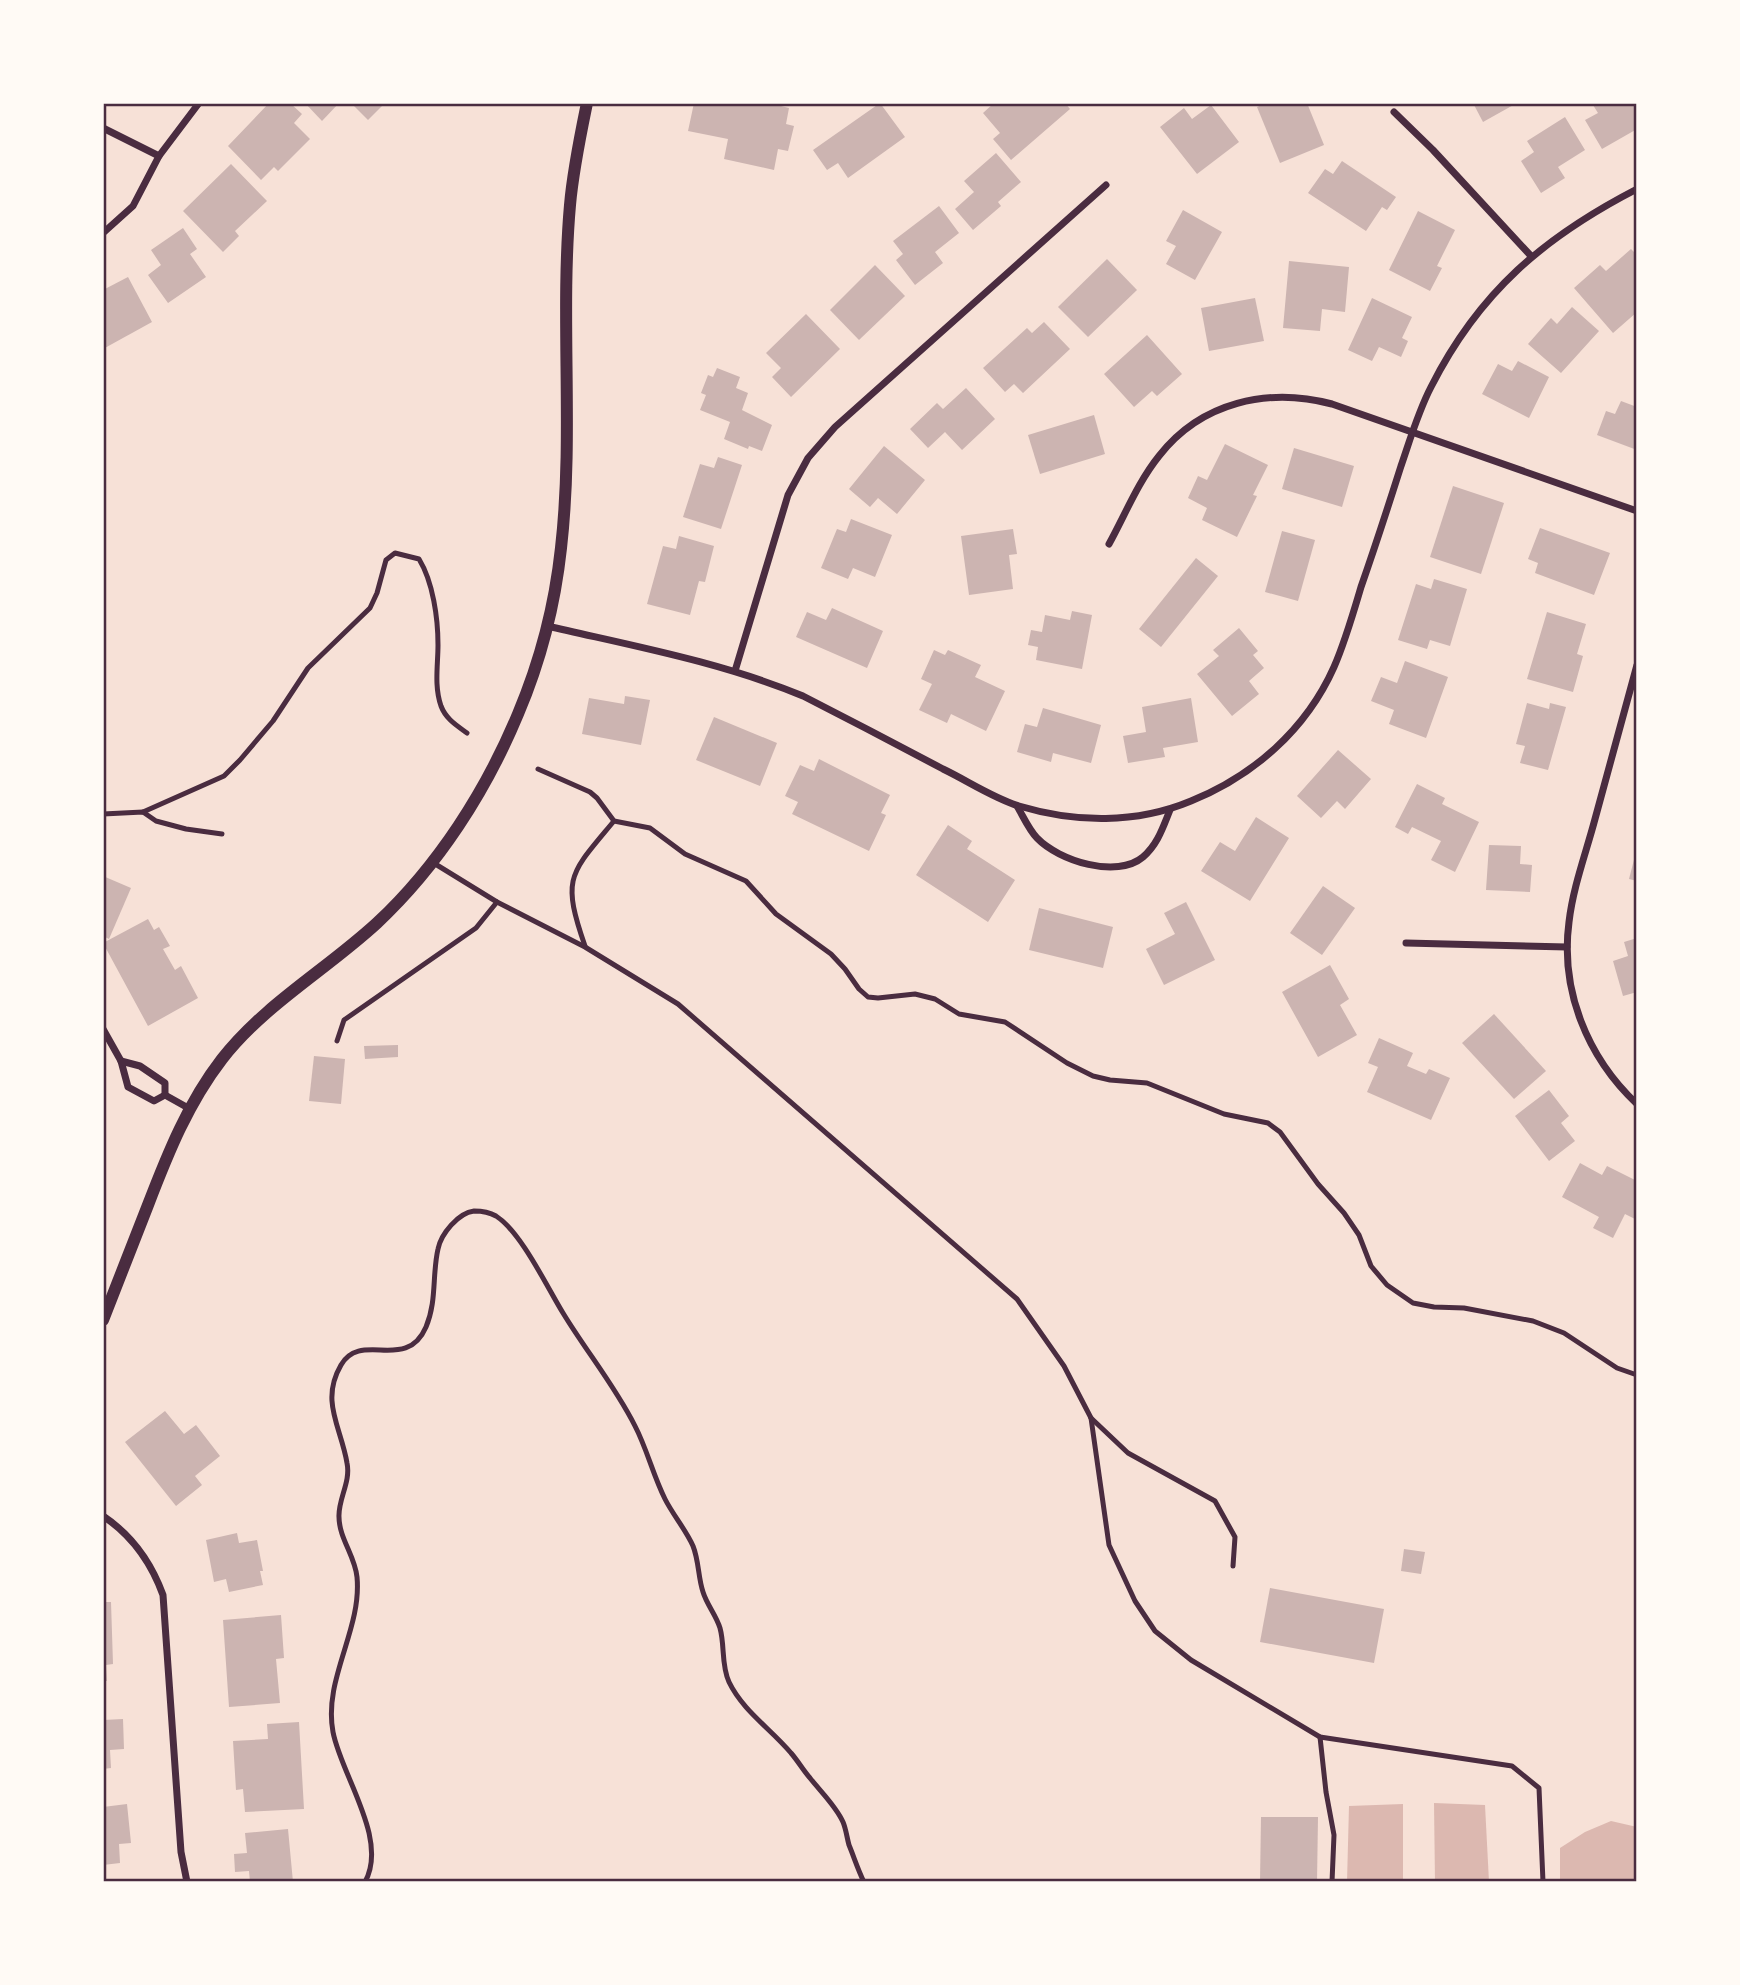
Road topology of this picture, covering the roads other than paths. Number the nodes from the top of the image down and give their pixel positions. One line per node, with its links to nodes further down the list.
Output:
1 (199, 103): 5 (street)
2 (587, 103): 13 (street)
3 (1394, 112): 9 (street)
4 (103, 128): 5 (street)
5 (159, 156): 8 (street)
6 (1106, 186): 15 (street)
7 (1637, 189): 9 (street)
8 (103, 233)
9 (1531, 256): 10 (street)
10 (1413, 432): 11 (street); 12 (street); 19 (street)
11 (1637, 511)
12 (1109, 544)
13 (547, 626): 15 (street); 24 (street)
14 (1637, 665): 28 (street)
15 (735, 671): 18 (street)
16 (467, 733): 20 (lane)
17 (538, 769): 22 (lane)
18 (1017, 805): 19 (street); 19 (street)
19 (1170, 810)
20 (143, 812): 21 (lane); 23 (lane)
21 (103, 814)
22 (614, 821): 27 (lane); 36 (lane)
23 (222, 834)
24 (432, 862): 25 (lane); 34 (street)
25 (496, 902): 27 (lane); 30 (lane)
26 (1406, 943): 28 (street)
27 (585, 947): 37 (lane)
28 (1567, 947): 33 (street)
29 (103, 1029): 31 (street)
30 (337, 1041)
31 (121, 1061): 32 (street); 32 (street)
32 (165, 1095): 34 (street)
33 (1637, 1104)
34 (190, 1109): 35 (street)
35 (103, 1320)
36 (1637, 1375)
37 (1091, 1418): 39 (lane); 40 (lane)
38 (103, 1516): 41 (street)
39 (1233, 1566)
40 (1320, 1737): 44 (lane); 45 (lane)
41 (187, 1882)
42 (365, 1882): 43 (lane)
43 (864, 1882)
44 (1332, 1882)
45 (1543, 1882)

